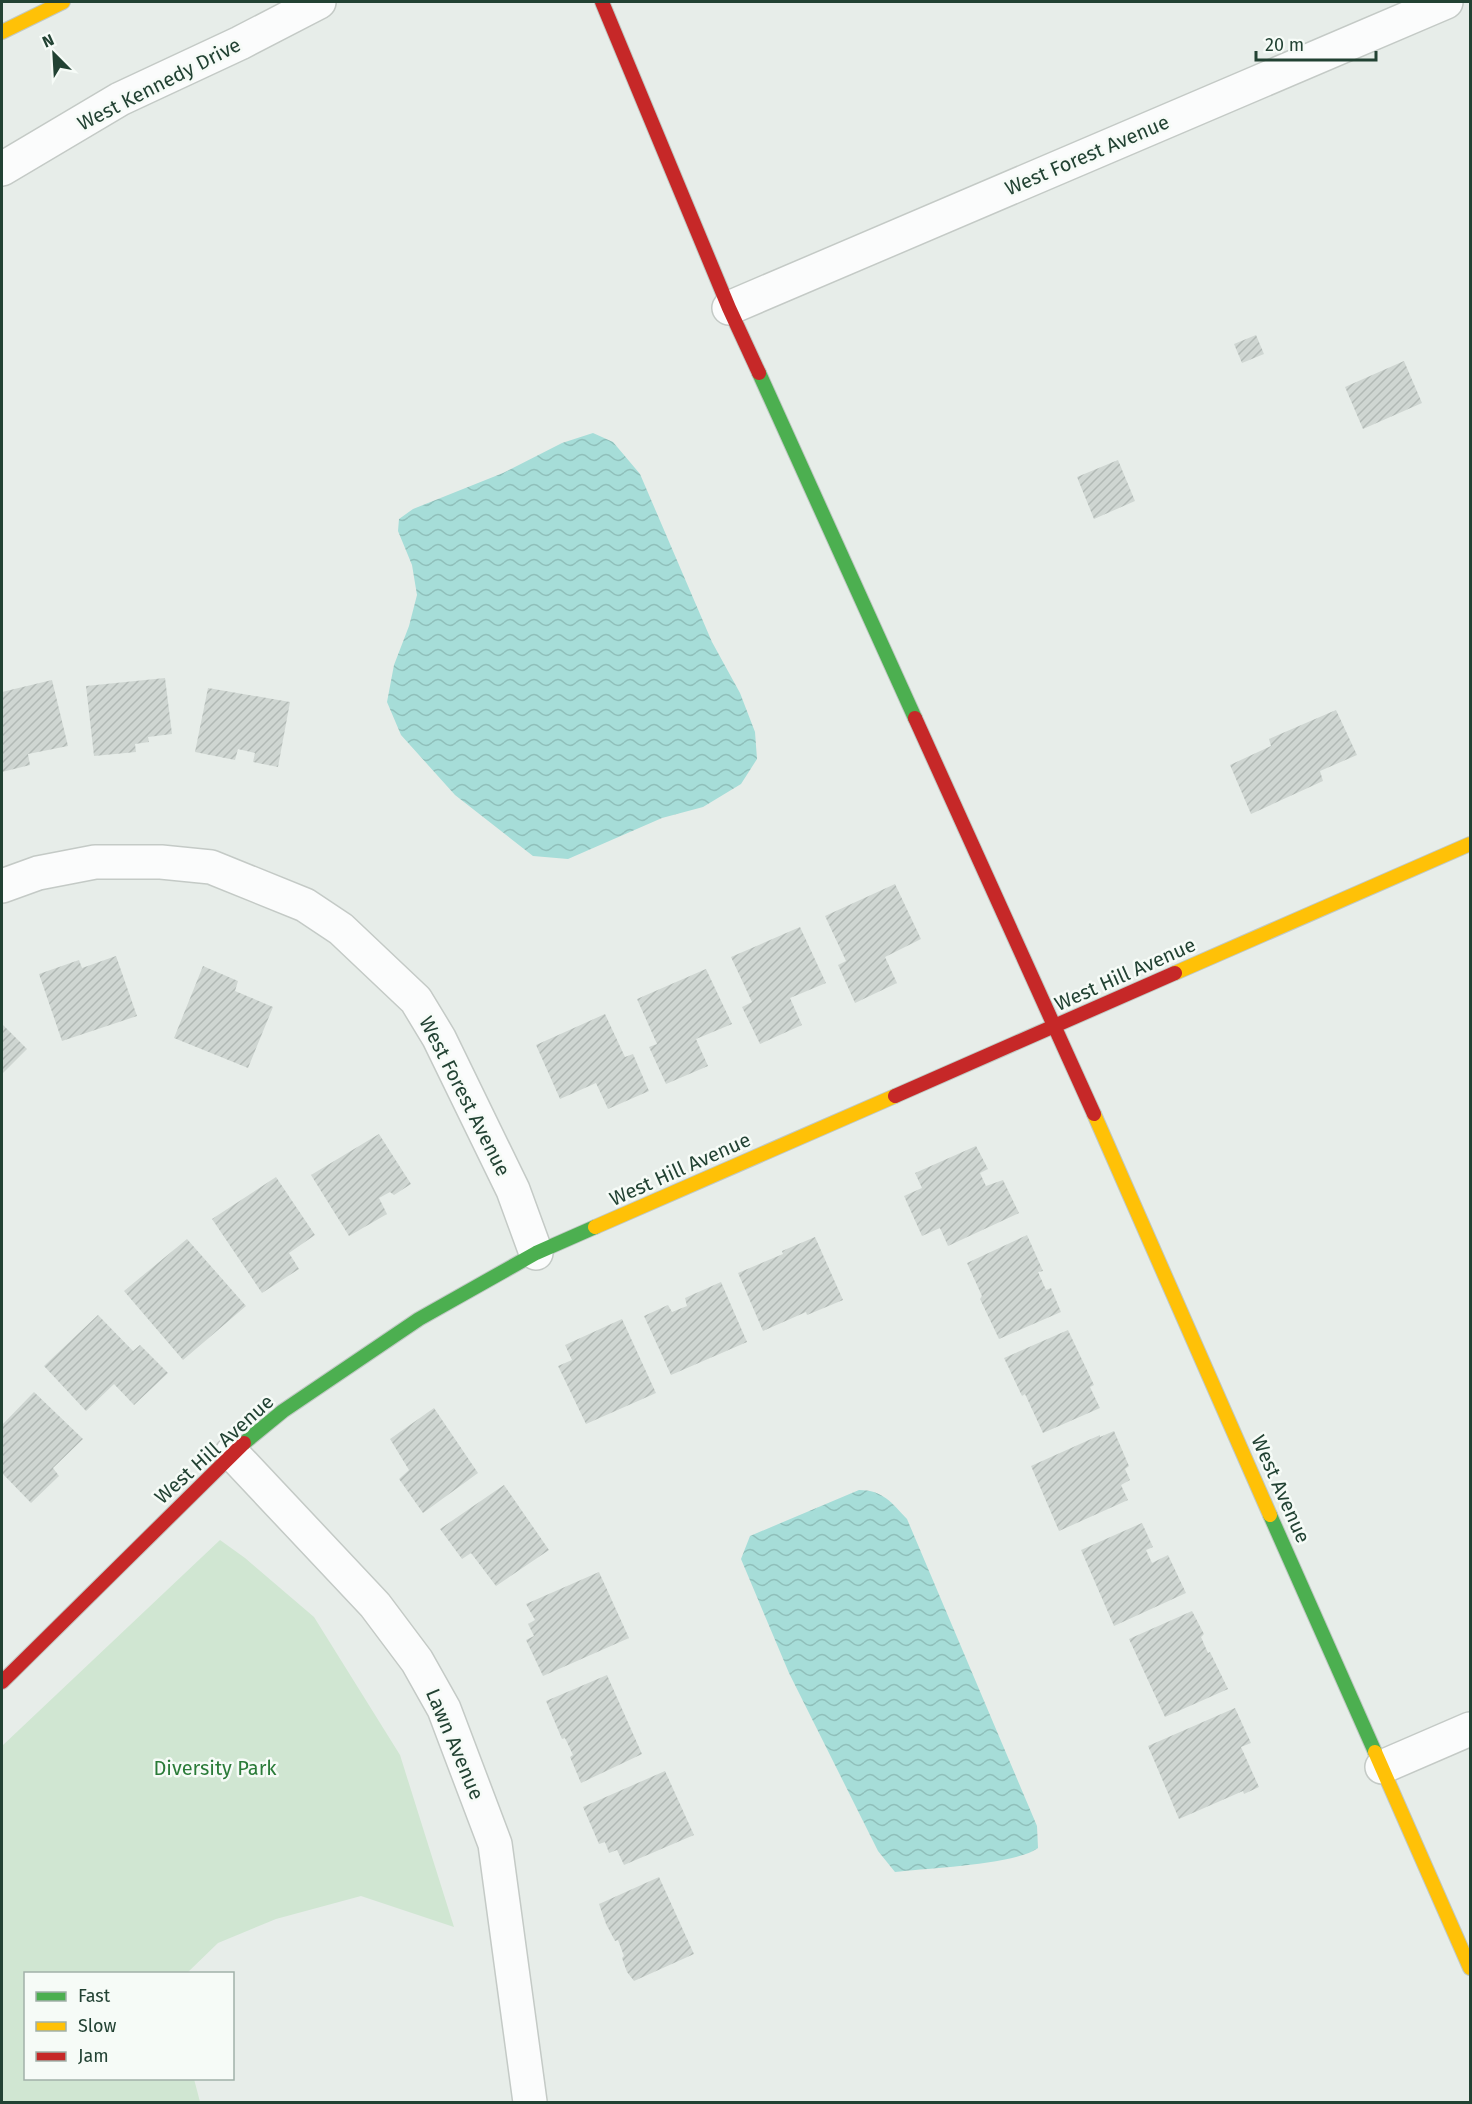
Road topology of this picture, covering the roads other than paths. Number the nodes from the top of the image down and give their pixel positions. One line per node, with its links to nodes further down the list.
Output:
1 (63, 2): 5 (street)
2 (319, 2): 6 (street, West Kennedy Drive)
3 (602, 2): 7 (street, West Avenue)
4 (1446, 2): 7 (street, West Forest Avenue)
5 (2, 32)
6 (2, 169)
7 (729, 308): 10 (street, West Avenue)
8 (1470, 844): 10 (street, West Hill Avenue)
9 (2, 886): 11 (street, West Forest Avenue)
10 (1055, 1026): 11 (street, West Hill Avenue); 15 (street, West Avenue)
11 (536, 1253): 12 (street, West Hill Avenue)
12 (232, 1453): 13 (street, West Hill Avenue); 17 (street, Lawn Avenue)
13 (2, 1682)
14 (1470, 1729): 15 (street)
15 (1382, 1767): 16 (street, West Avenue)
16 (1470, 1968)
17 (530, 2103)

